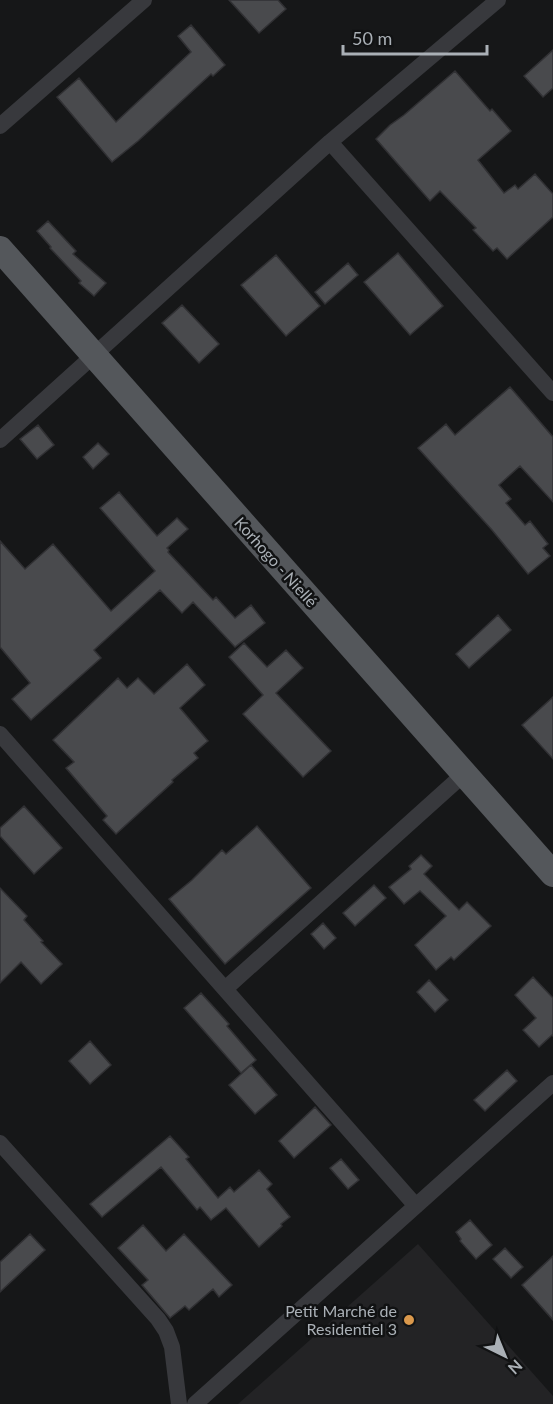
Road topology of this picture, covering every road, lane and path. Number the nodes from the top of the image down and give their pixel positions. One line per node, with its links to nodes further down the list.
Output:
1 (144, 0): 3 (street)
2 (498, 0): 4 (street)
3 (0, 126)
4 (330, 142): 6 (street); 7 (street)
5 (0, 249): 6 (main road, Korhogo - Niellé)
6 (93, 355): 8 (street); 10 (main road, Korhogo - Niellé)
7 (553, 393)
8 (0, 440)
9 (0, 734): 12 (street)
10 (464, 774): 11 (main road, Korhogo - Niellé); 12 (street)
11 (553, 874)
12 (225, 989): 15 (street)
13 (553, 1083): 15 (street)
14 (0, 1143): 16 (street)
15 (416, 1206): 17 (street)
16 (179, 1404)
17 (195, 1404)

